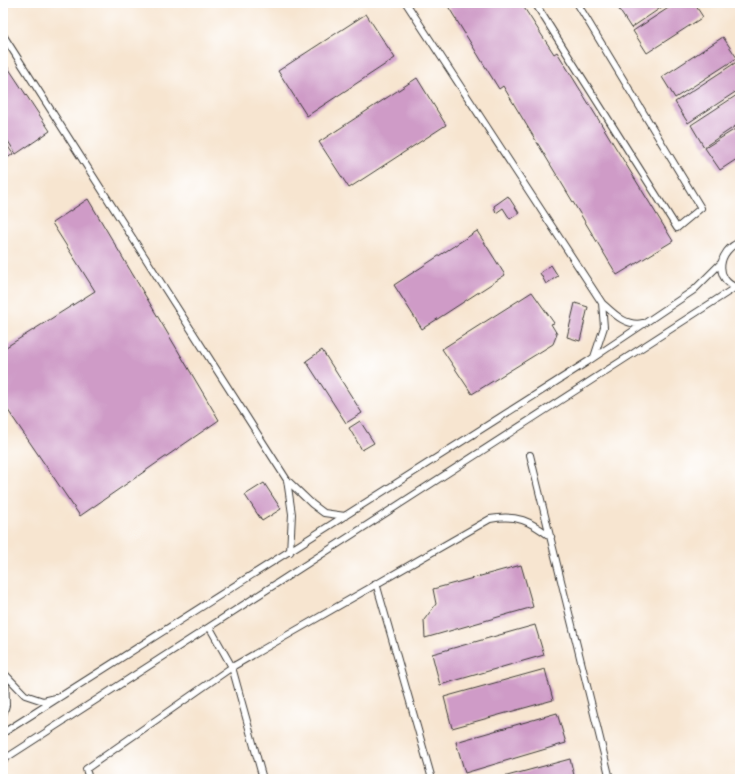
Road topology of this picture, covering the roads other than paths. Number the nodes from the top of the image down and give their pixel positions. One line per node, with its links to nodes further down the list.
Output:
1 (406, 3): 8 (lane)
2 (535, 3): 3 (lane)
3 (577, 3)
4 (3, 35): 12 (lane)
5 (740, 242): 6 (lane)
6 (721, 263): 7 (lane); 9 (lane)
7 (738, 288): 17 (lane)
8 (602, 303): 9 (lane); 10 (lane)
9 (648, 322): 10 (lane)
10 (594, 358): 13 (lane)
11 (530, 455): 14 (lane)
12 (287, 480): 13 (lane); 15 (lane)
13 (345, 516): 15 (lane)
14 (551, 536): 16 (lane); 27 (lane)
15 (290, 552): 20 (lane)
16 (376, 583): 18 (lane); 26 (lane)
17 (210, 628): 18 (lane); 23 (lane)
18 (232, 667): 24 (lane); 25 (lane)
19 (4, 674): 20 (lane); 21 (lane)
20 (62, 696): 22 (lane)
21 (3, 715)
22 (3, 733)
23 (3, 760)
24 (89, 779)
25 (263, 779)
26 (432, 779)
27 (610, 779)

